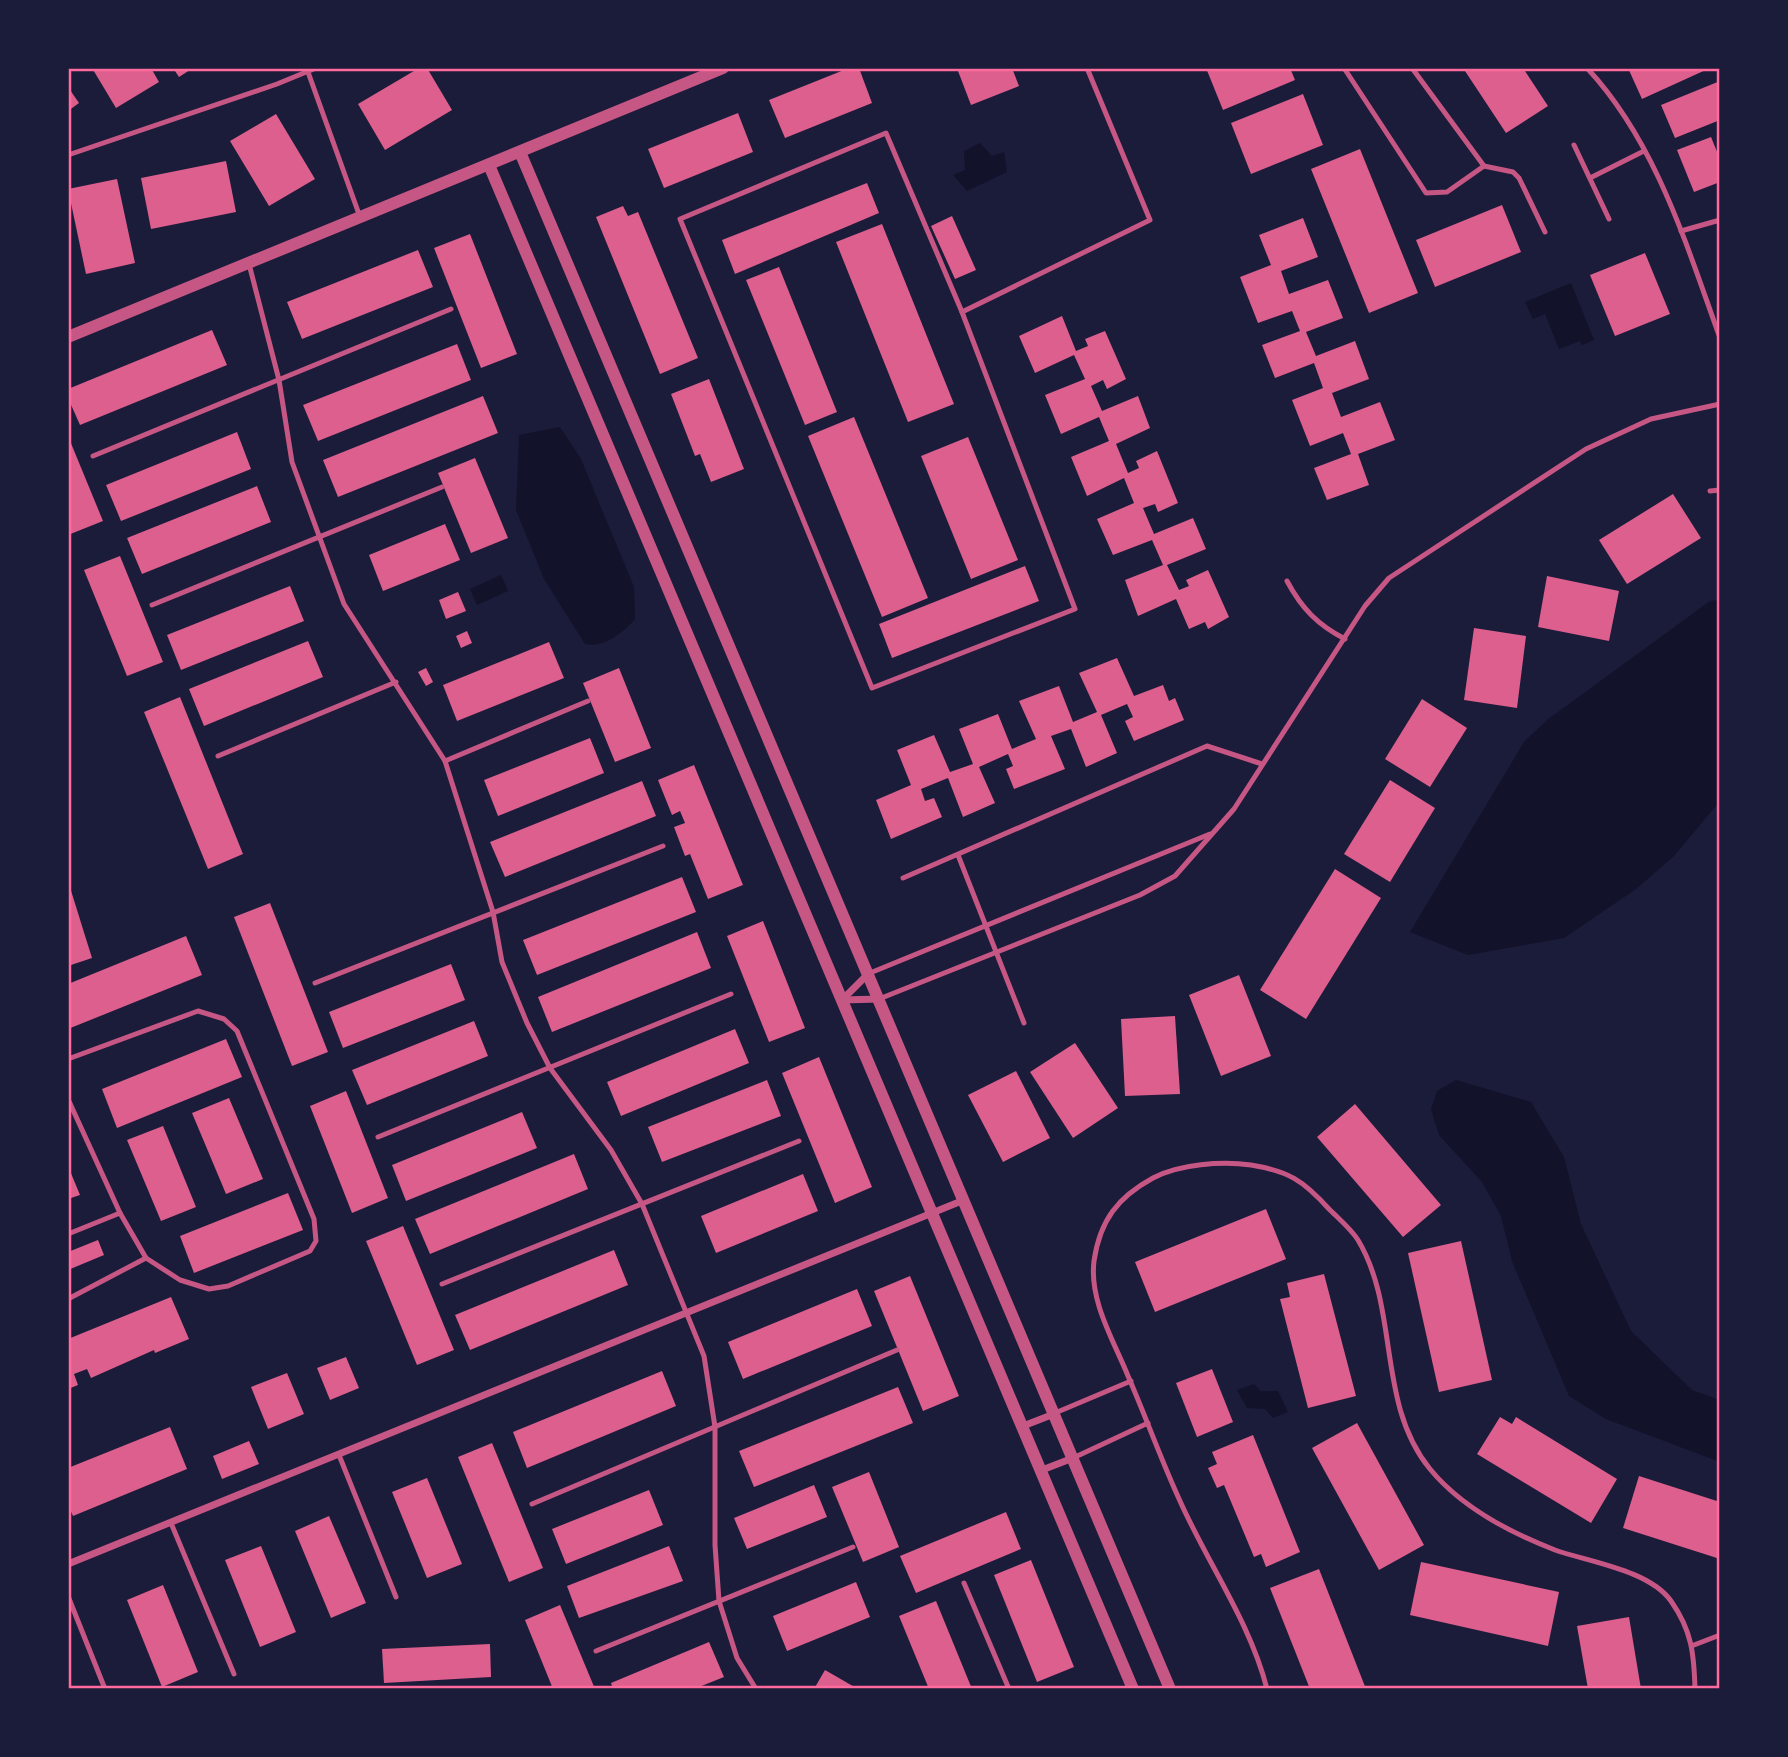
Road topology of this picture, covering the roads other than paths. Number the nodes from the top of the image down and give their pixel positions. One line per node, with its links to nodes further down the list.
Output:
1 (316, 68): 7 (lane)
2 (723, 68): 10 (street)
3 (1087, 68): 22 (lane)
4 (1344, 68): 13 (lane)
5 (1412, 68): 13 (lane)
6 (1587, 68): 9 (lane)
7 (308, 72): 11 (lane); 15 (lane)
8 (1574, 145): 14 (lane)
9 (1644, 151): 14 (lane); 18 (lane)
10 (520, 152): 12 (street); 47 (street)
11 (68, 155)
12 (489, 165): 15 (street); 51 (street)
13 (1484, 166): 19 (lane)
14 (1590, 178): 16 (lane)
15 (361, 219): 20 (street)
16 (1609, 219)
17 (1720, 220): 18 (lane)
18 (1681, 231): 24 (lane)
19 (1545, 232)
20 (249, 264): 23 (street); 25 (lane)
21 (452, 309): 25 (lane)
22 (962, 312): 22 (lane)
23 (69, 336)
24 (1720, 338)
25 (279, 380): 27 (lane); 31 (lane)
26 (1720, 404): 34 (lane)
27 (93, 456)
28 (442, 487): 31 (lane)
29 (1720, 490): 30 (lane)
30 (1710, 491)
31 (318, 538): 33 (lane); 35 (lane)
32 (1287, 581): 34 (lane)
33 (152, 605)
34 (1345, 639): 39 (lane)
35 (396, 682): 37 (lane); 38 (lane)
36 (588, 701): 38 (lane)
37 (218, 755)
38 (445, 761): 44 (lane)
39 (1262, 764): 40 (lane); 42 (lane)
40 (1213, 832): 45 (lane); 46 (lane)
41 (663, 846): 44 (lane)
42 (958, 855): 43 (lane); 45 (lane)
43 (903, 878)
44 (493, 912): 48 (lane); 54 (lane)
45 (986, 925): 46 (lane); 47 (lane)
46 (996, 952): 50 (lane); 52 (lane)
47 (868, 974): 50 (street); 51 (street)
48 (315, 983)
49 (731, 994): 54 (lane)
50 (879, 999): 51 (street); 58 (street)
51 (842, 1000): 61 (street)
52 (1024, 1023)
53 (68, 1059): 63 (lane)
54 (550, 1068): 56 (lane); 59 (lane)
55 (68, 1099): 60 (lane)
56 (378, 1137)
57 (799, 1141): 59 (lane)
58 (964, 1200): 61 (street); 69 (street)
59 (642, 1205): 64 (lane); 66 (lane)
60 (120, 1213): 62 (lane); 63 (lane)
61 (933, 1213): 66 (street); 71 (street)
62 (68, 1234)
63 (146, 1258): 65 (lane)
64 (442, 1284)
65 (68, 1299)
66 (688, 1313): 72 (lane); 73 (street)
67 (897, 1350): 72 (lane)
68 (1131, 1381): 69 (lane); 70 (lane); 85 (lane)
69 (1055, 1413): 71 (street); 74 (street)
70 (1148, 1423): 74 (lane); 93 (lane)
71 (1023, 1426): 75 (street)
72 (715, 1427): 76 (lane); 83 (lane)
73 (339, 1455): 77 (street); 82 (lane)
74 (1073, 1458): 75 (street); 92 (street)
75 (1042, 1471): 91 (street)
76 (532, 1504)
77 (171, 1523): 79 (street); 87 (lane)
78 (853, 1547): 83 (lane)
79 (68, 1564)
80 (964, 1583): 90 (lane)
81 (68, 1596): 88 (lane)
82 (396, 1597)
83 (719, 1601): 86 (lane); 89 (lane)
84 (1720, 1634): 85 (lane)
85 (1693, 1645): 94 (lane)
86 (596, 1651)
87 (234, 1674)
88 (105, 1689)
89 (756, 1689)
90 (1009, 1689)
91 (1133, 1689)
92 (1170, 1689)
93 (1266, 1689)
94 (1695, 1689)

